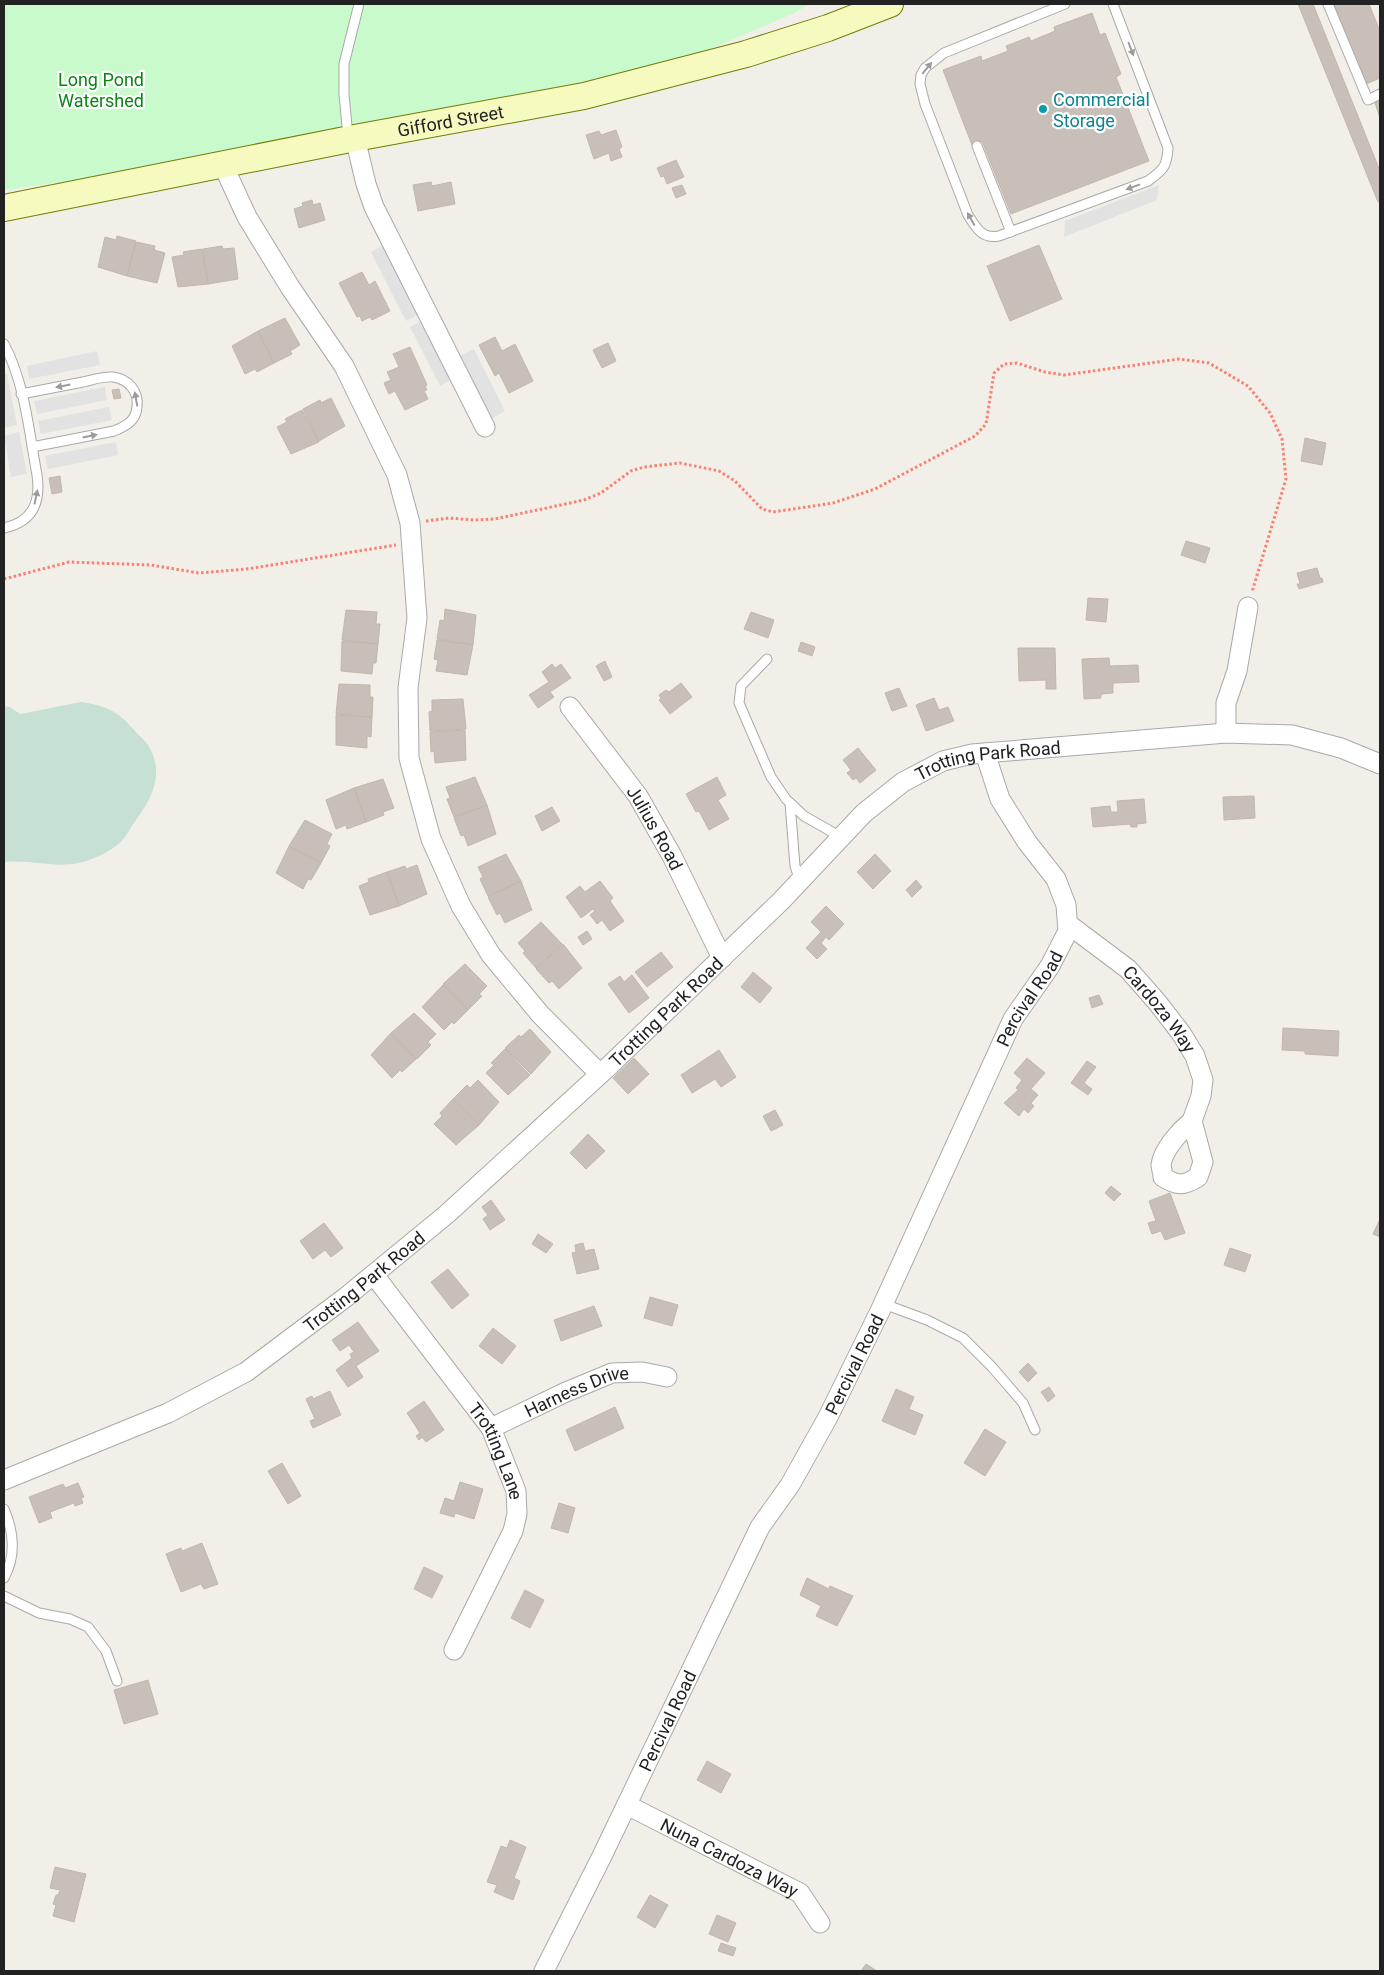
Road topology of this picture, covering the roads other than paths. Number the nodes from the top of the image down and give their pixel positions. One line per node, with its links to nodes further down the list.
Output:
1 (359, 4): 7 (lane)
2 (890, 4): 7 (main road, Gifford Street)
3 (1065, 4): 11 (lane, one-way to 3)
4 (1114, 4): 11 (lane, one-way to 11)
5 (1328, 4): 6 (lane)
6 (1380, 94)
7 (352, 139): 9 (main road, Gifford Street); 14 (street)
8 (976, 146): 11 (lane)
9 (223, 165): 10 (main road, Gifford Street); 28 (street)
10 (4, 208)
11 (1010, 232)
12 (4, 344): 13 (lane)
13 (21, 394): 15 (lane); 15 (lane, one-way to 13)
14 (485, 427)
15 (32, 448): 16 (lane, one-way to 15)
16 (4, 528)
17 (1248, 607): 20 (street)
18 (767, 659): 23 (lane)
19 (570, 706): 27 (street, Julius Road)
20 (1226, 733): 21 (street, Trotting Park Road); 22 (street, Trotting Park Road)
21 (985, 753): 24 (street, Trotting Park Road); 26 (street, Percival Road)
22 (1380, 764)
23 (790, 803): 24 (lane); 25 (lane)
24 (842, 837): 25 (street, Trotting Park Road)
25 (800, 880): 27 (street, Trotting Park Road)
26 (1068, 924): 29 (street, Cardoza Way); 31 (street, Percival Road)
27 (722, 958): 28 (street, Trotting Park Road)
28 (600, 1074): 30 (street, Trotting Park Road)
29 (1192, 1121)
30 (374, 1274): 33 (street, Trotting Lane); 35 (street, Trotting Park Road)
31 (884, 1304): 34 (lane); 41 (street, Percival Road)
32 (666, 1377): 33 (street, Harness Drive)
33 (491, 1428): 39 (street, Trotting Lane)
34 (1035, 1430)
35 (4, 1480)
36 (4, 1509): 37 (lane)
37 (4, 1578)
38 (4, 1596): 40 (lane)
39 (454, 1650)
40 (117, 1681)
41 (627, 1805): 42 (street, Nuna Cardoza Way); 43 (street, Percival Road)
42 (820, 1923)
43 (544, 1971)

